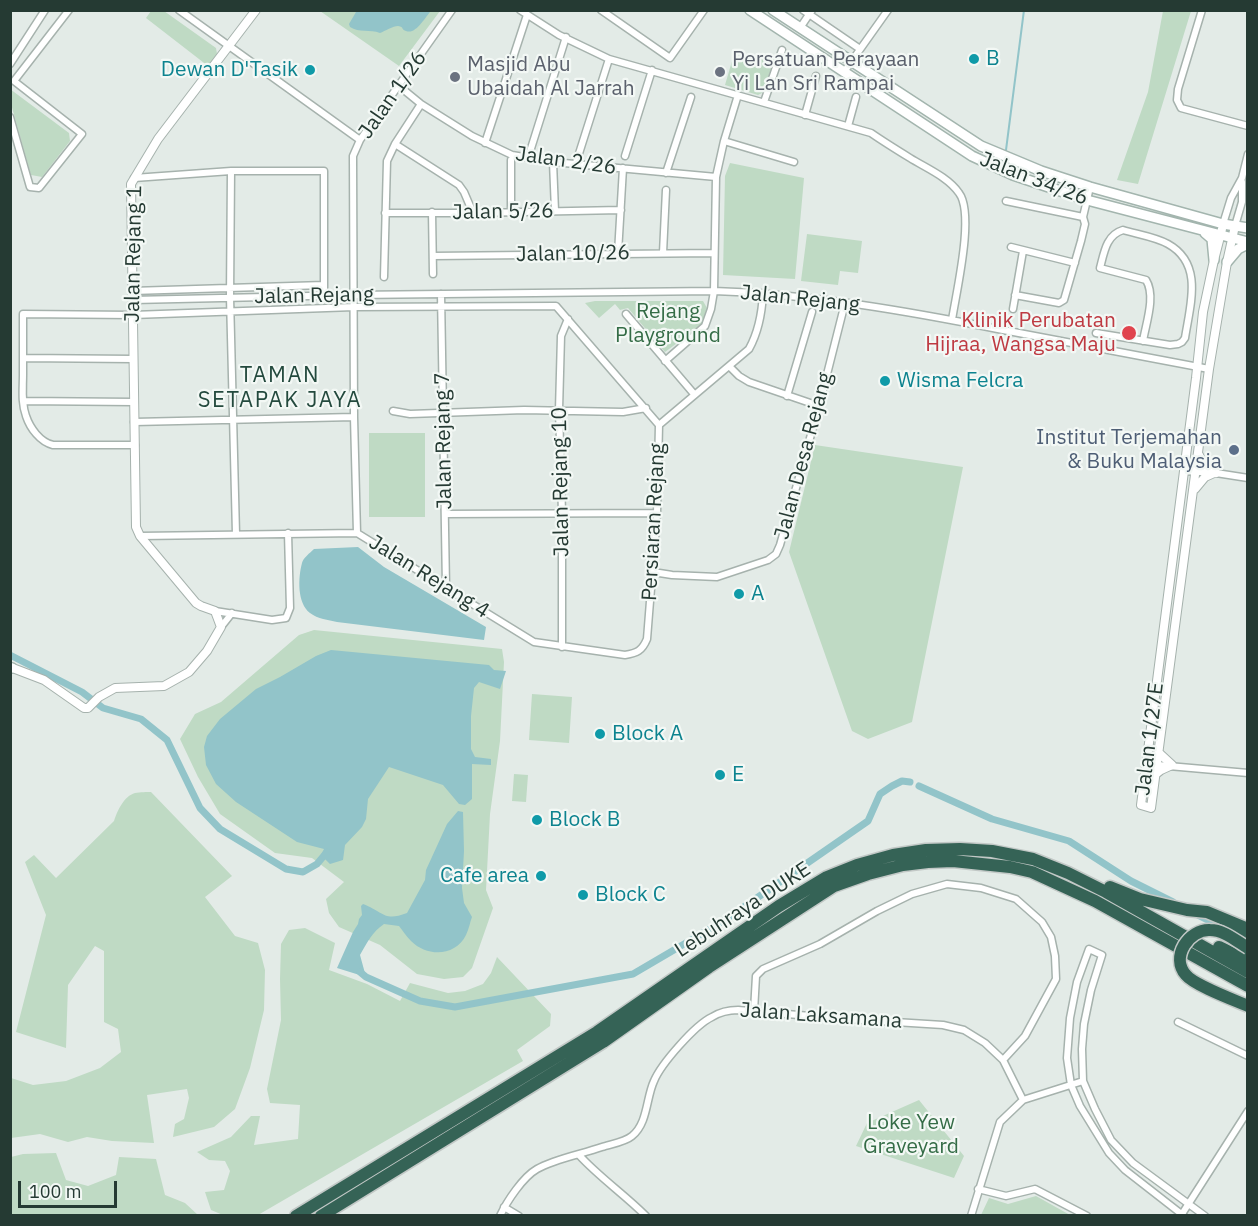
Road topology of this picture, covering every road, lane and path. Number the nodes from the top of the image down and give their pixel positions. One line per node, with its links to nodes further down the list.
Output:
1 (45, 10): 22 (street)
2 (69, 10): 26 (street)
3 (179, 10): 17 (street)
4 (256, 10): 17 (street, Jalan Rejang 1)
5 (452, 10): 27 (street, Jalan 1/26)
6 (520, 10): 14 (street)
7 (601, 10): 8 (street)
8 (704, 10)
9 (750, 10): 24 (main road, Jalan 34/26)
10 (773, 10): 15 (main road, Jalan 34/26)
11 (888, 10): 19 (street)
12 (1202, 10): 36 (street)
13 (808, 12): 15 (street); 19 (street)
14 (527, 15): 16 (street); 39 (street)
15 (800, 28): 21 (main road, Jalan 34/26)
16 (566, 37): 20 (street); 43 (street)
17 (230, 46): 37 (street); 52 (street, Jalan Rejang 1)
18 (782, 50): 31 (street)
19 (860, 50): 21 (street)
20 (609, 59): 23 (street); 47 (street)
21 (852, 62): 24 (street); 54 (main road, Jalan 34/26)
22 (10, 64)
23 (652, 70): 28 (street); 42 (street)
24 (844, 72): 56 (main road, Jalan 34/26)
25 (816, 76): 33 (street)
26 (12, 81): 34 (street)
27 (399, 86): 32 (street, Jalan 2/26); 37 (street, Jalan 1/26)
28 (738, 95): 31 (street); 38 (street)
29 (691, 97): 50 (street)
30 (856, 97): 35 (street)
31 (764, 102): 33 (street)
32 (422, 104): 39 (street, Jalan 2/26); 40 (street)
33 (805, 115): 35 (street)
34 (10, 117)
35 (848, 126): 104 (street)
36 (1248, 126)
37 (360, 140): 87 (street, Jalan 1/26)
38 (724, 141): 46 (street); 51 (street)
39 (485, 143): 43 (street, Jalan 2/26)
40 (395, 144): 62 (street); 63 (street)
41 (1248, 154): 53 (street)
42 (625, 156)
43 (528, 158): 45 (street, Jalan 2/26)
44 (511, 160): 61 (street)
45 (553, 162): 47 (street, Jalan 2/26); 59 (street)
46 (794, 162)
47 (576, 163): 48 (street, Jalan 2/26)
48 (623, 168): 50 (street, Jalan 2/26); 58 (street)
49 (231, 171): 52 (street); 83 (street); 84 (street)
50 (666, 173): 51 (street, Jalan 2/26)
51 (716, 177): 74 (street)
52 (134, 178): 91 (street, Jalan Rejang 1)
53 (1242, 178): 65 (street); 66 (street)
54 (1090, 187): 56 (street); 65 (main road, Jalan 34/26)
55 (666, 190): 76 (street)
56 (1087, 200): 64 (street); 68 (main road, Jalan 34/26)
57 (1006, 201): 64 (street)
58 (621, 210): 59 (street, Jalan 5/26); 75 (street)
59 (555, 211): 61 (street, Jalan 5/26)
60 (432, 212): 62 (street, Jalan 5/26); 63 (street, Jalan 5/26); 77 (street)
61 (511, 212): 63 (street, Jalan 5/26)
62 (385, 213): 82 (street)
63 (473, 213)
64 (1083, 217): 80 (street)
65 (1223, 224): 66 (main road, Jalan 34/26); 69 (street, Jalan 1/27E)
66 (1235, 226): 67 (main road, Jalan 34/26); 70 (street, Jalan 1/27E)
67 (1248, 228)
68 (1197, 229): 69 (main road, Jalan 34/26); 78 (main road)
69 (1220, 235): 70 (main road, Jalan 34/26); 78 (street, Jalan 1/27E)
70 (1232, 238): 71 (main road, Jalan 34/26); 79 (street, Jalan 1/27E)
71 (1248, 243): 79 (main road)
72 (1011, 247): 73 (street)
73 (1023, 250): 80 (street); 90 (street)
74 (714, 253): 76 (street, Jalan 10/26); 85 (street)
75 (618, 254): 76 (street, Jalan 10/26); 77 (street, Jalan 10/26)
76 (663, 254)
77 (432, 256): 81 (street)
78 (1214, 260): 100 (street, Jalan 1/27E)
79 (1227, 262): 112 (street, Jalan 1/27E)
80 (1075, 263): 90 (street)
81 (433, 274)
82 (384, 278)
83 (324, 285): 84 (street); 89 (street)
84 (230, 288): 91 (street); 92 (street)
85 (714, 291): 86 (street, Jalan Rejang); 88 (street, Jalan Rejang); 109 (street)
86 (763, 293): 93 (street, Jalan Rejang); 110 (street)
87 (354, 294): 88 (street, Jalan Rejang); 89 (street, Jalan Rejang); 94 (street, Jalan 1/26)
88 (441, 294): 95 (street, Jalan Rejang 7)
89 (324, 295): 92 (street, Jalan Rejang)
90 (1015, 295): 96 (street)
91 (133, 296): 92 (street, Jalan Rejang); 102 (street, Jalan Rejang 1)
92 (230, 297): 98 (street)
93 (845, 303): 104 (street, Jalan Rejang); 117 (street, Jalan Desa Rejang)
94 (354, 307): 95 (street, Persiaran Rejang); 98 (street, Persiaran Rejang); 122 (street, Jalan 1/26)
95 (442, 307): 103 (street, Persiaran Rejang); 121 (street, Jalan Rejang 7)
96 (1012, 309)
97 (1190, 309): 100 (street); 106 (street); 106 (street)
98 (230, 311): 102 (street, Persiaran Rejang); 123 (street)
99 (812, 312): 114 (street)
100 (1203, 312): 111 (street, Jalan 1/27E)
101 (626, 314): 109 (street)
102 (133, 315): 107 (street, Persiaran Rejang); 108 (street, Jalan Rejang 1)
103 (568, 319): 118 (street, Persiaran Rejang); 119 (street, Jalan Rejang 10)
104 (952, 320): 111 (street, Jalan Rejang)
105 (1096, 333): 106 (street)
106 (1143, 341)
107 (23, 358): 108 (street); 115 (street)
108 (134, 359): 116 (street, Jalan Rejang 1)
109 (665, 361): 113 (street)
110 (729, 366): 113 (street); 114 (street)
111 (1197, 367): 112 (street, Jalan Rejang); 128 (street, Jalan 1/27E)
112 (1209, 369): 127 (street, Jalan 1/27E)
113 (694, 394): 125 (street)
114 (787, 396): 117 (street)
115 (23, 401): 116 (street); 126 (street)
116 (134, 402): 124 (street, Jalan Rejang 1)
117 (819, 406): 140 (street, Jalan Desa Rejang)
118 (646, 408): 119 (street); 125 (street, Persiaran Rejang)
119 (559, 410): 121 (street); 133 (street, Jalan Rejang 10)
120 (393, 411): 121 (street)
121 (443, 413): 135 (street, Jalan Rejang 7)
122 (354, 417): 123 (street); 136 (street, Jalan 1/26)
123 (233, 419): 124 (street); 138 (street)
124 (134, 422): 126 (street, Jalan Rejang 1)
125 (659, 425): 134 (street, Persiaran Rejang)
126 (135, 445): 139 (street, Jalan Rejang 1)
127 (1198, 454): 129 (street, Jalan 1/27E); 130 (street)
128 (1184, 471): 129 (street); 151 (street, Jalan 1/27E)
129 (1196, 472): 130 (street); 132 (street, Jalan 1/27E)
130 (1215, 473): 131 (street); 132 (street)
131 (1248, 478)
132 (1193, 492): 150 (street, Jalan 1/27E)
133 (562, 513): 134 (street); 135 (street); 145 (street, Jalan Rejang 10)
134 (657, 513): 140 (street, Persiaran Rejang)
135 (445, 514): 141 (street, Jalan Rejang 7)
136 (357, 532): 137 (street, Jalan Rejang 4); 141 (street, Jalan Rejang 4)
137 (288, 533): 138 (street, Jalan Rejang 4); 143 (street)
138 (236, 534): 139 (street, Jalan Rejang 4)
139 (140, 536): 142 (street)
140 (653, 572): 148 (street, Persiaran Rejang)
141 (446, 587): 146 (street, Jalan Rejang 4)
142 (215, 611): 143 (street); 144 (street)
143 (232, 613): 144 (street)
144 (221, 627): 149 (street)
145 (563, 635): 146 (street); 147 (street)
146 (551, 645): 147 (street, Jalan Rejang 4)
147 (565, 647): 148 (street, Jalan Rejang 4)
148 (639, 652)
149 (11, 668)
150 (1159, 753): 152 (street, Jalan 1/27E); 153 (street)
151 (1146, 764): 152 (street); 155 (street, Jalan 1/27E)
152 (1157, 765): 153 (street); 155 (street, Jalan 1/27E)
153 (1172, 765): 154 (street); 155 (street)
154 (1248, 773)
155 (1156, 774)
156 (1033, 859): 157 (highway); 158 (highway, Lebuhraya DUKE); 170 (highway, Lebuhraya DUKE)
157 (1187, 910): 159 (highway); 160 (highway)
158 (1157, 921): 162 (highway); 163 (highway, Lebuhraya DUKE)
159 (1248, 928)
160 (1248, 939)
161 (1248, 948): 165 (highway, bridge)
162 (1248, 961)
163 (1248, 972)
164 (1248, 986): 170 (highway, Lebuhraya DUKE)
165 (1218, 993): 166 (highway, bridge); 168 (highway, bridge)
166 (1248, 1006)
167 (754, 1011): 172 (street, Jalan Laksamana); 172 (street); 177 (street, Jalan Laksamana)
168 (1248, 1011)
169 (1178, 1023): 171 (street)
170 (600, 1037): 181 (highway, Lebuhraya DUKE); 182 (highway, Lebuhraya DUKE)
171 (1248, 1056)
172 (1004, 1060): 175 (street, Jalan Laksamana)
173 (1083, 1082): 174 (street); 174 (street); 179 (street)
174 (1071, 1084): 175 (street); 188 (street)
175 (1023, 1100): 178 (street)
176 (1248, 1111): 179 (street)
177 (579, 1155): 180 (street, Jalan Laksamana); 185 (street)
178 (978, 1189): 186 (street); 187 (street)
179 (1188, 1204): 188 (street); 189 (street)
180 (504, 1207): 183 (street, Jalan Laksamana); 184 (street)
181 (296, 1215)
182 (321, 1215)
183 (500, 1215)
184 (519, 1215)
185 (646, 1215)
186 (970, 1215)
187 (1087, 1215)
188 (1183, 1215)
189 (1204, 1215)

